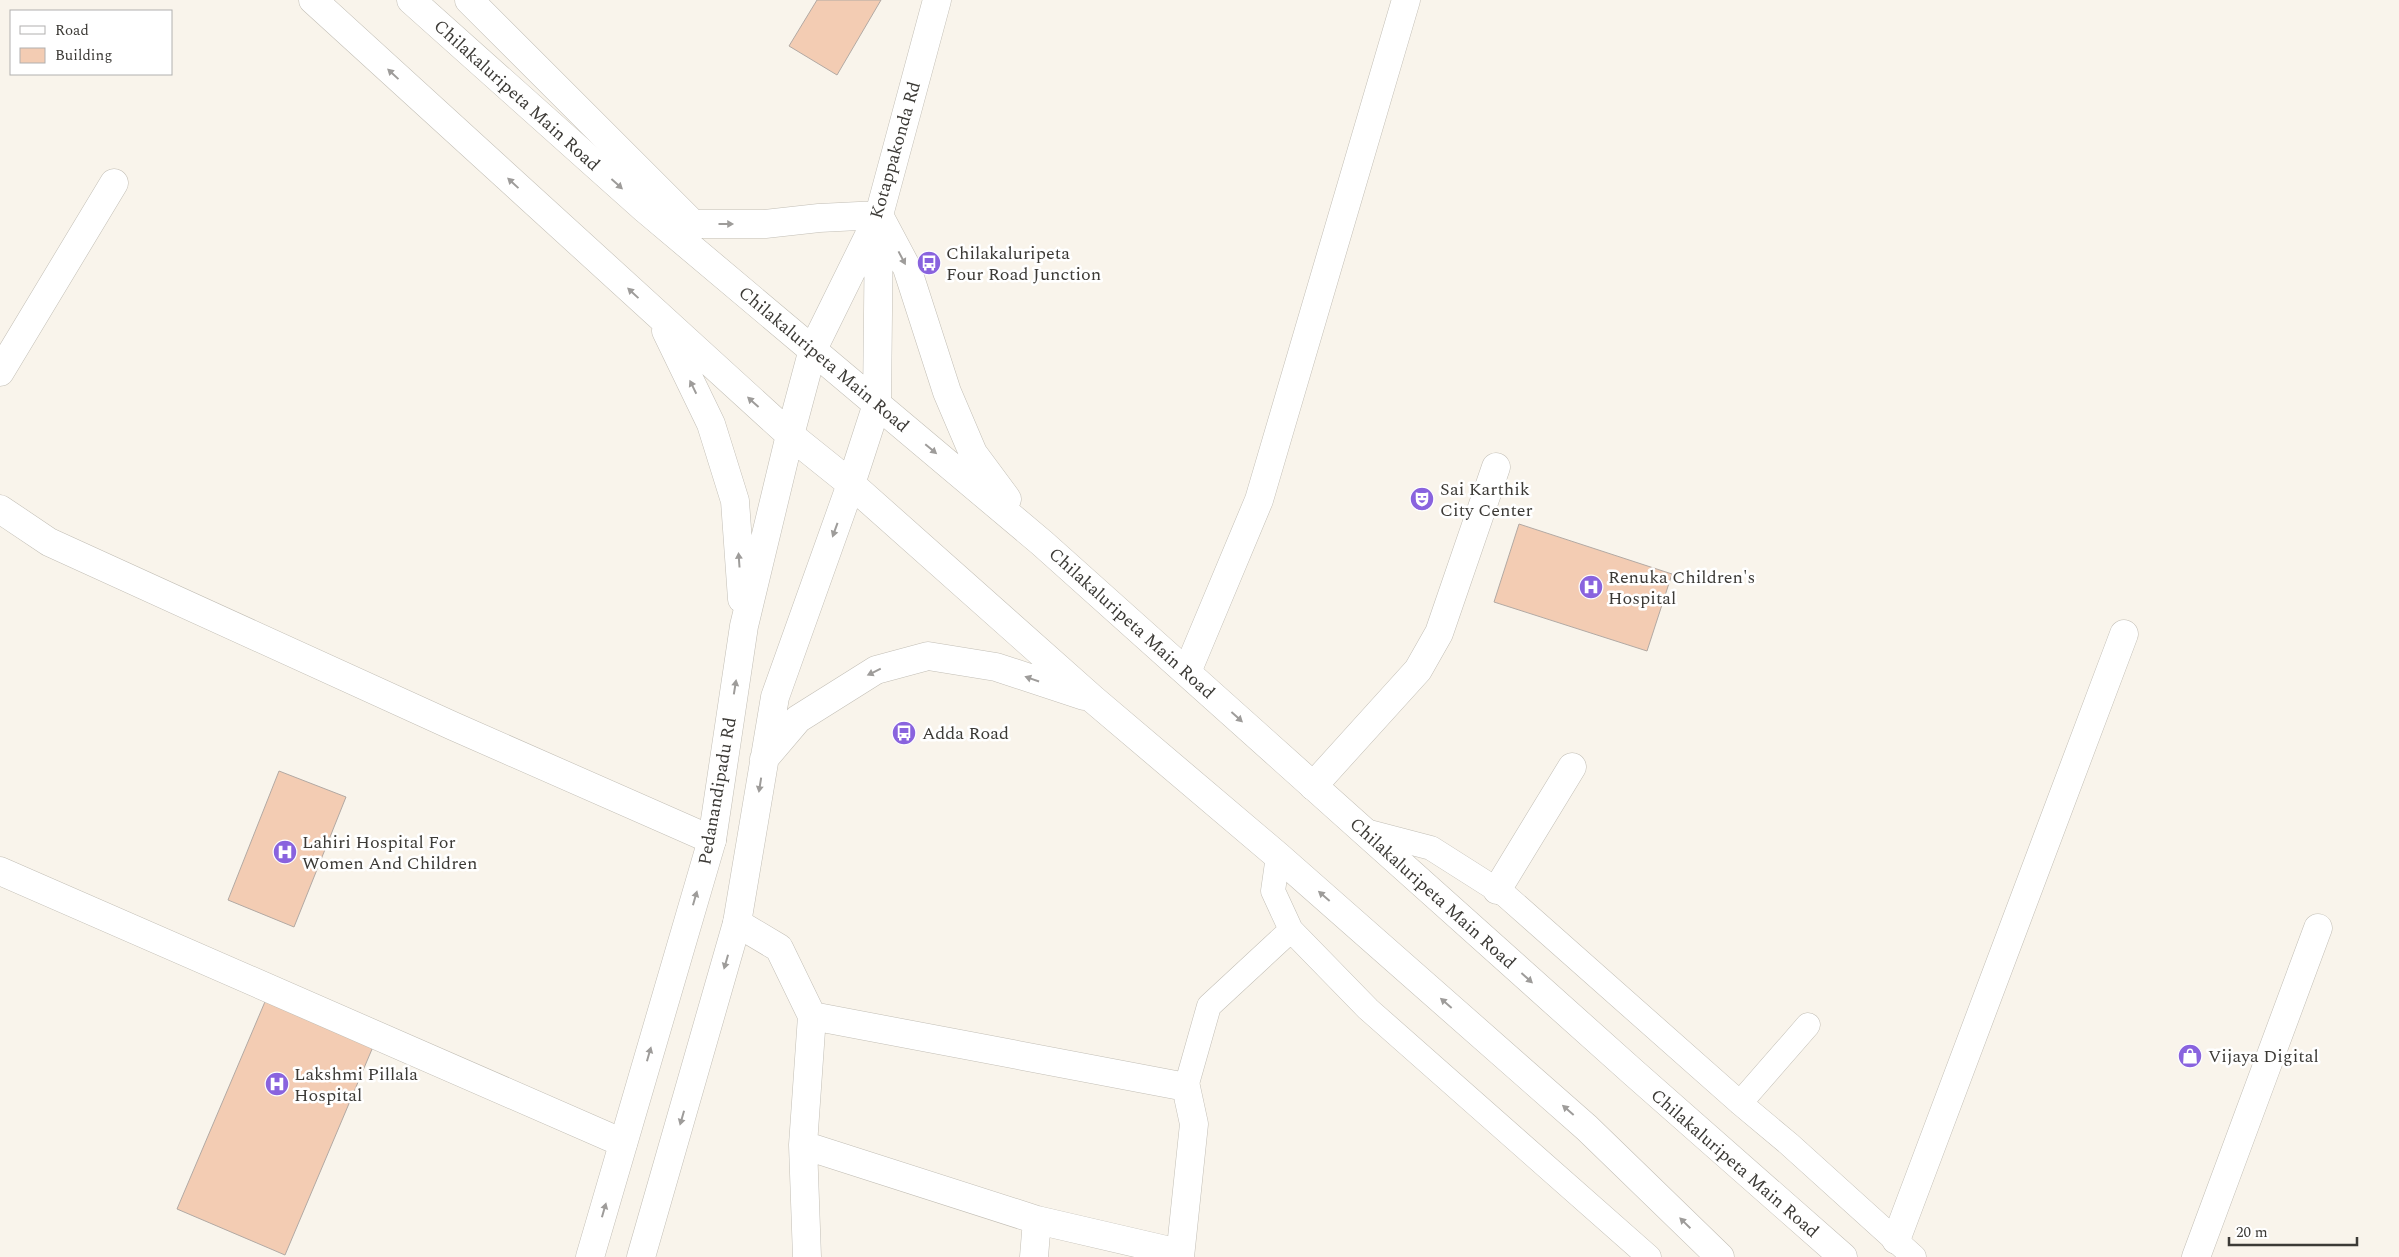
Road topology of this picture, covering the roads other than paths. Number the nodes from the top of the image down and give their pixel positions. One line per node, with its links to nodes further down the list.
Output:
1 (313, 0): 10 (main road, one-way to 1)
2 (410, 0): 7 (main road, Chilakaluripeta Main Road, one-way to 7)
3 (469, 0): 9 (main road)
4 (937, 0): 8 (main road, Kotappakonda Rd)
5 (1406, 0): 21 (main road)
6 (114, 183): 12 (main road)
7 (645, 209): 9 (main road); 11 (main road, Chilakaluripeta Main Road)
8 (879, 215): 9 (main road, one-way to 8); 11 (main road, Kotappakonda Rd); 13 (main road); 18 (main road, one-way to 18)
9 (693, 224)
10 (660, 319): 14 (main road, one-way to 10); 19 (main road, one-way to 10)
11 (813, 349): 13 (main road, Chilakaluripeta Main Road); 14 (main road, Pedanandipadu Rd)
12 (0, 372)
13 (877, 404): 16 (main road); 18 (main road, Chilakaluripeta Main Road, one-way to 18)
14 (790, 435): 16 (main road); 19 (main road, Pedanandipadu Rd)
15 (1496, 467): 25 (main road)
16 (851, 484): 22 (main road); 23 (main road, one-way to 23)
17 (0, 509): 26 (main road)
18 (1042, 543): 21 (main road, Chilakaluripeta Main Road)
19 (744, 626): 26 (main road, Pedanandipadu Rd, one-way to 19)
20 (2124, 634): 40 (main road)
21 (1187, 672): 25 (main road, Chilakaluripeta Main Road, one-way to 25)
22 (1094, 700): 23 (main road, one-way to 23); 27 (main road)
23 (764, 759): 30 (main road, one-way to 30)
24 (1572, 766): 29 (main road)
25 (1321, 793): 29 (lane); 48 (main road, Chilakaluripeta Main Road, one-way to 48)
26 (712, 840): 37 (main road, Pedanandipadu Rd, one-way to 26)
27 (1278, 856): 32 (lane); 47 (main road, one-way to 27)
28 (0, 871): 37 (main road)
29 (1497, 890): 36 (lane)
30 (737, 923): 33 (main road); 43 (main road, one-way to 43)
31 (2318, 928): 49 (main road)
32 (1291, 930): 35 (lane); 46 (lane)
33 (812, 1016): 35 (main road); 38 (main road)
34 (1808, 1025): 36 (lane)
35 (1186, 1087): 41 (main road)
36 (1740, 1103): 40 (lane)
37 (623, 1143): 42 (main road, Pedanandipadu Rd, one-way to 37)
38 (804, 1145): 39 (main road); 44 (main road)
39 (1037, 1220): 41 (main road); 45 (main road)
40 (1905, 1249)
41 (1180, 1255)
42 (590, 1257)
43 (641, 1257)
44 (807, 1257)
45 (1034, 1257)
46 (1648, 1257)
47 (1720, 1257)
48 (1843, 1257)
49 (2196, 1257)

